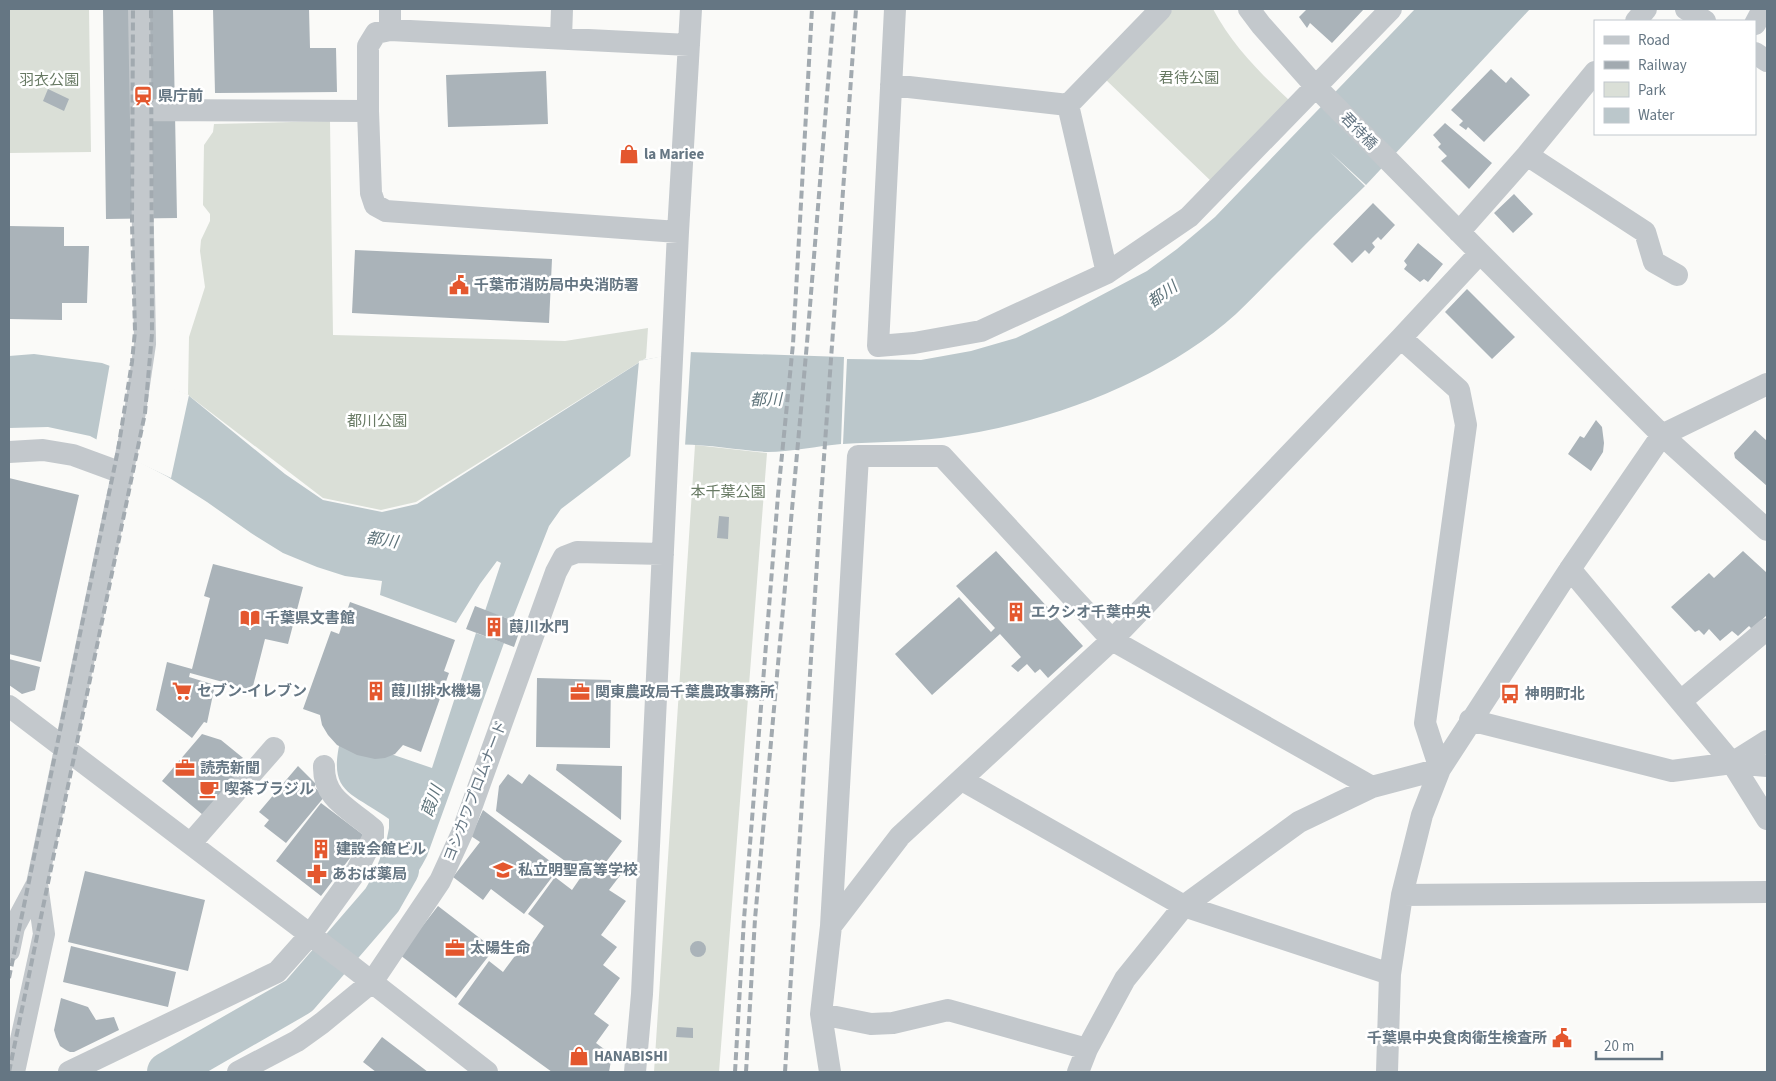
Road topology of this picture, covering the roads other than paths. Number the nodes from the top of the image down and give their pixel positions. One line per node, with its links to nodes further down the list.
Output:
1 (139, 9): 23 (street)
2 (562, 9): 15 (street)
3 (691, 9): 16 (street)
4 (895, 9): 20 (street)
5 (1160, 9): 22 (street)
6 (1249, 9): 21 (street, 君待橋)
7 (1391, 9): 21 (street)
8 (1646, 9): 12 (street)
9 (1686, 9): 13 (street)
10 (1763, 9): 14 (street)
11 (390, 19): 15 (street); 24 (street)
12 (1637, 20)
13 (1703, 20)
14 (1756, 22)
15 (562, 38): 16 (street)
16 (689, 45): 26 (street)
17 (1756, 54): 18 (street)
18 (1767, 61)
19 (1594, 73): 25 (street)
20 (891, 85): 22 (street); 29 (street)
21 (1316, 87): 27 (street, 君待橋); 29 (street)
22 (1068, 104): 29 (street)
23 (141, 110): 24 (street); 35 (street)
24 (368, 111): 26 (street)
25 (1527, 155): 27 (street); 30 (street)
26 (678, 232): 37 (street)
27 (1459, 232): 28 (street, 君待橋)
28 (1480, 253): 31 (street); 33 (street, 君待橋)
29 (1107, 273)
30 (1677, 275)
31 (1401, 338): 40 (street); 50 (street)
32 (1767, 384): 33 (street)
33 (1662, 435): 36 (street, 君待橋); 38 (street)
34 (9, 452): 35 (street)
35 (122, 473): 45 (street)
36 (1767, 530)
37 (663, 554): 63 (street, ヨシカワプロムナード); 70 (street)
38 (1570, 569): 41 (street); 43 (street)
39 (1767, 629): 41 (street)
40 (1112, 640): 51 (street); 52 (street); 59 (street)
41 (1681, 701): 47 (street)
42 (9, 706): 45 (street)
43 (1470, 720): 47 (street); 50 (street)
44 (1767, 740): 47 (street)
45 (65, 748): 54 (street); 55 (street)
46 (274, 748): 54 (street)
47 (1732, 762): 49 (street); 53 (street)
48 (324, 766): 60 (street)
49 (1767, 766)
50 (1440, 769): 52 (street); 57 (street)
51 (962, 780): 58 (street); 59 (street)
52 (1372, 787): 58 (street)
53 (1767, 819)
54 (190, 843): 60 (street)
55 (37, 884): 61 (street); 66 (street)
56 (1767, 892): 57 (street)
57 (1402, 895): 62 (street)
58 (1184, 906): 62 (street); 65 (street)
59 (831, 926): 64 (street)
60 (317, 940): 63 (street); 67 (street)
61 (9, 952)
62 (1390, 974): 73 (street)
63 (372, 982): 68 (street, ヨシカワプロムナード); 69 (street)
64 (821, 1014): 65 (street); 71 (street)
65 (1087, 1049): 72 (street)
66 (14, 1072)
67 (70, 1072)
68 (238, 1072)
69 (487, 1072)
70 (635, 1072)
71 (830, 1072)
72 (1078, 1072)
73 (1387, 1072)

